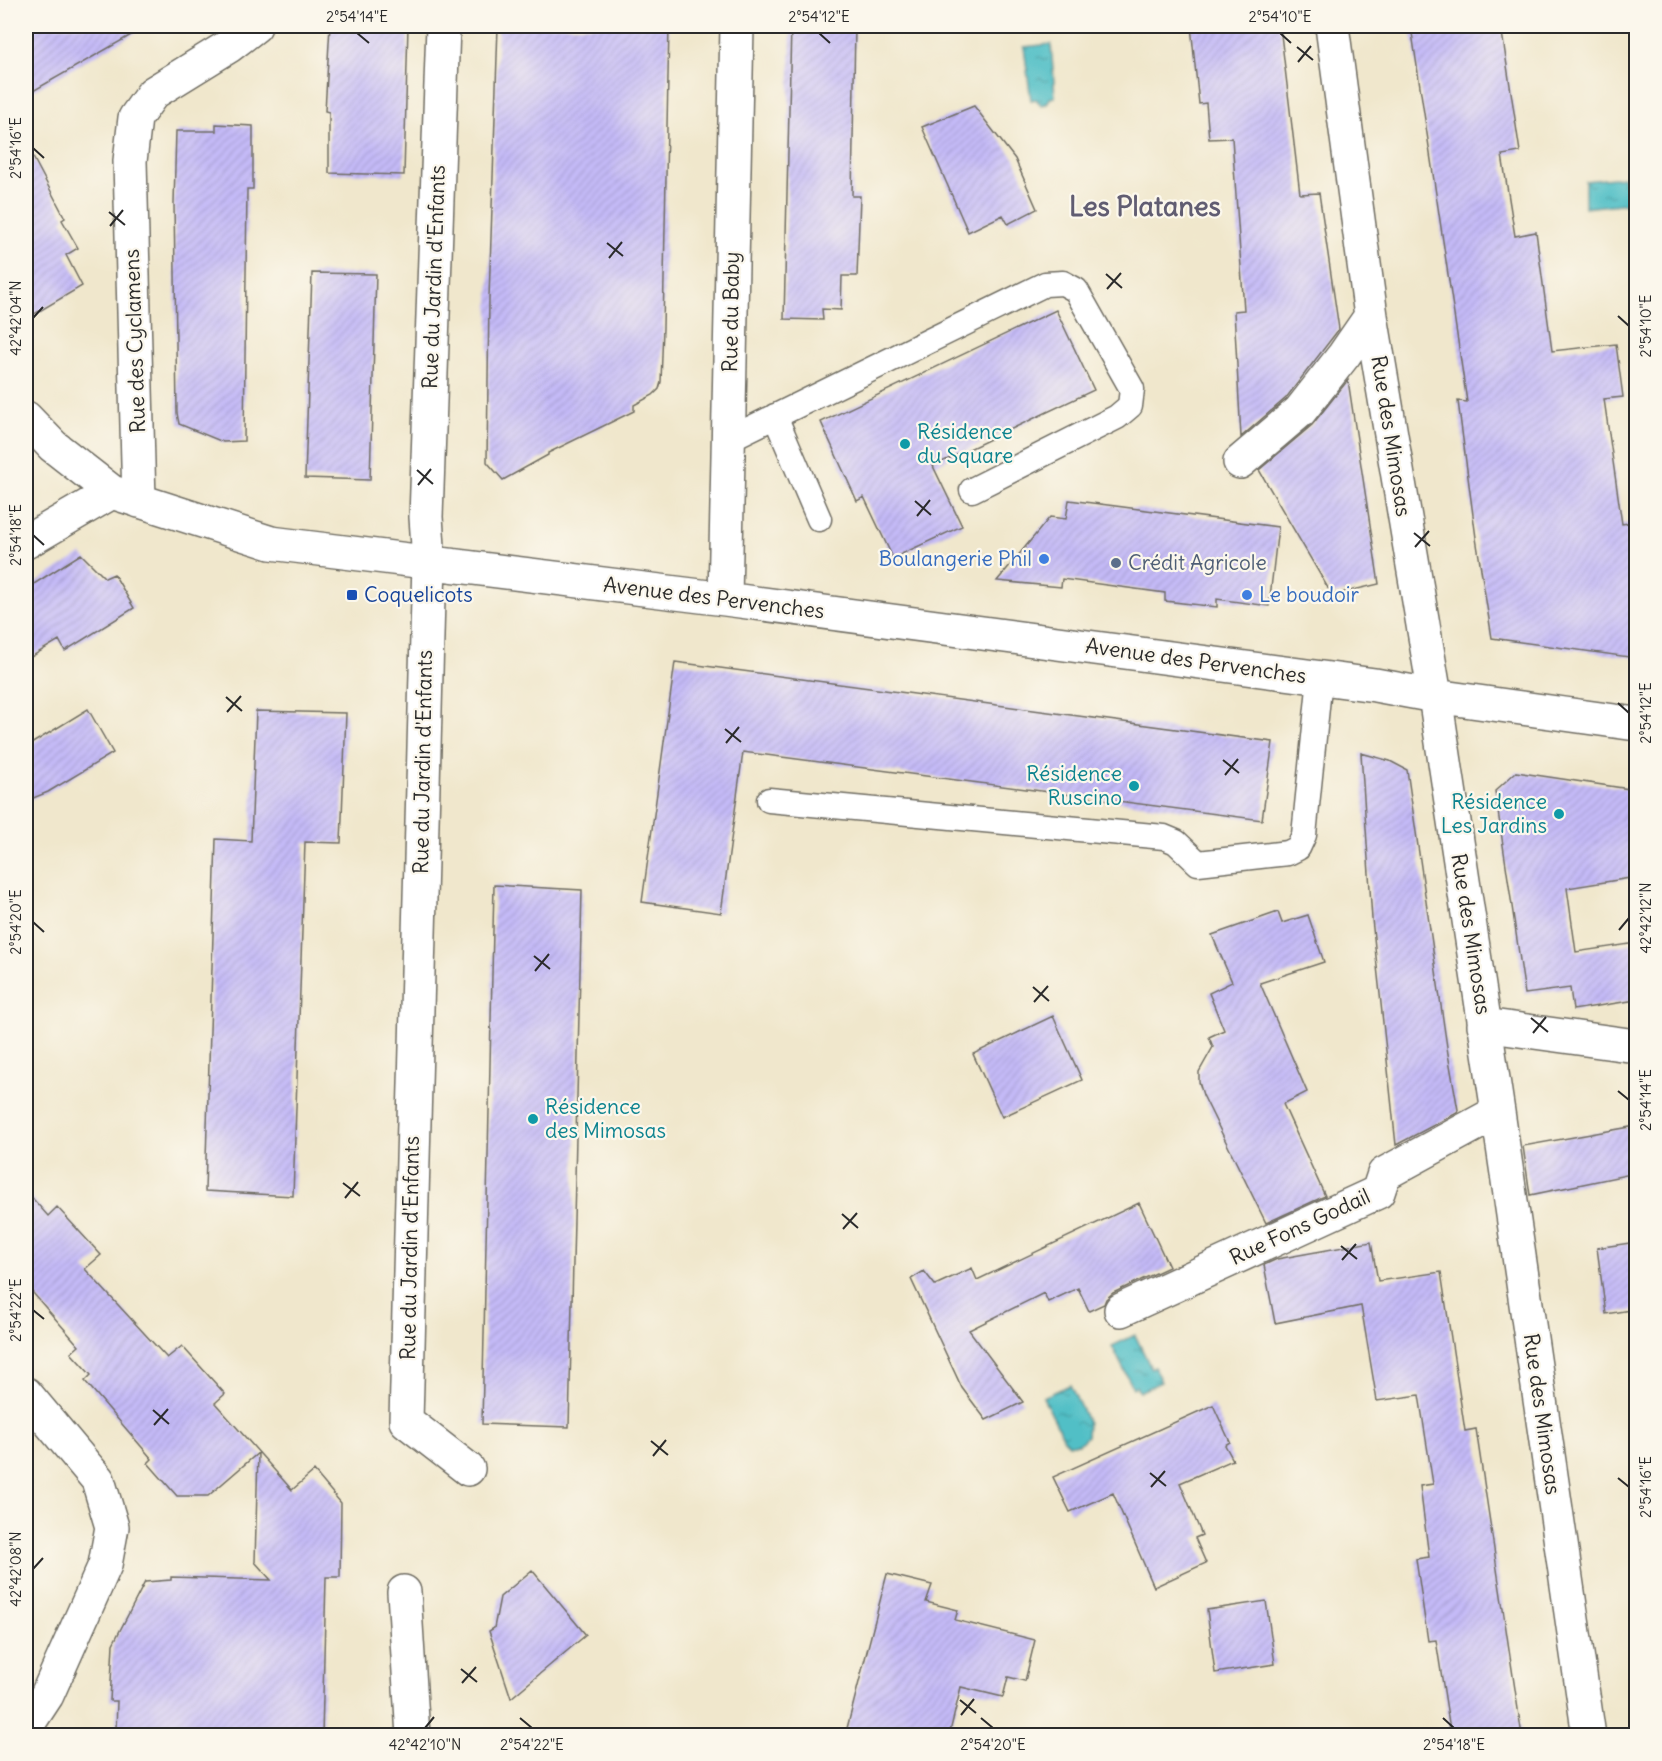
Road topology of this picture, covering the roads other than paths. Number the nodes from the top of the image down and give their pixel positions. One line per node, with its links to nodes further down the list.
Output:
1 (255, 26): 11 (street, Rue des Cyclamens)
2 (442, 26): 14 (street, Rue du Jardin d'Enfants)
3 (737, 26): 8 (street, Rue du Baby)
4 (1332, 26): 5 (street, Rue des Mimosas)
5 (1371, 316): 9 (street); 17 (street, Rue des Mimosas)
6 (776, 416): 8 (lane); 10 (lane); 12 (lane)
7 (26, 418): 11 (street, Avenue des Pervenches)
8 (729, 440): 15 (street, Rue du Baby)
9 (1240, 462)
10 (972, 490)
11 (126, 496): 13 (street); 14 (street, Avenue des Pervenches)
12 (819, 519)
13 (26, 542)
14 (429, 561): 15 (street, Avenue des Pervenches); 25 (street, Rue du Jardin d'Enfants)
15 (725, 598): 16 (street, Avenue des Pervenches)
16 (1320, 678): 17 (street, Avenue des Pervenches); 19 (lane)
17 (1435, 696): 18 (street, Avenue des Pervenches); 20 (street, Rue des Mimosas)
18 (1636, 724)
19 (769, 800)
20 (1484, 1025): 21 (street); 22 (street, Rue des Mimosas)
21 (1636, 1046)
22 (1498, 1112): 23 (street, Rue Fons Godail); 29 (street, Rue des Mimosas)
23 (1121, 1310)
24 (26, 1394): 27 (street)
25 (468, 1469)
26 (404, 1592): 28 (street)
27 (26, 1727)
28 (413, 1736)
29 (1589, 1736)

